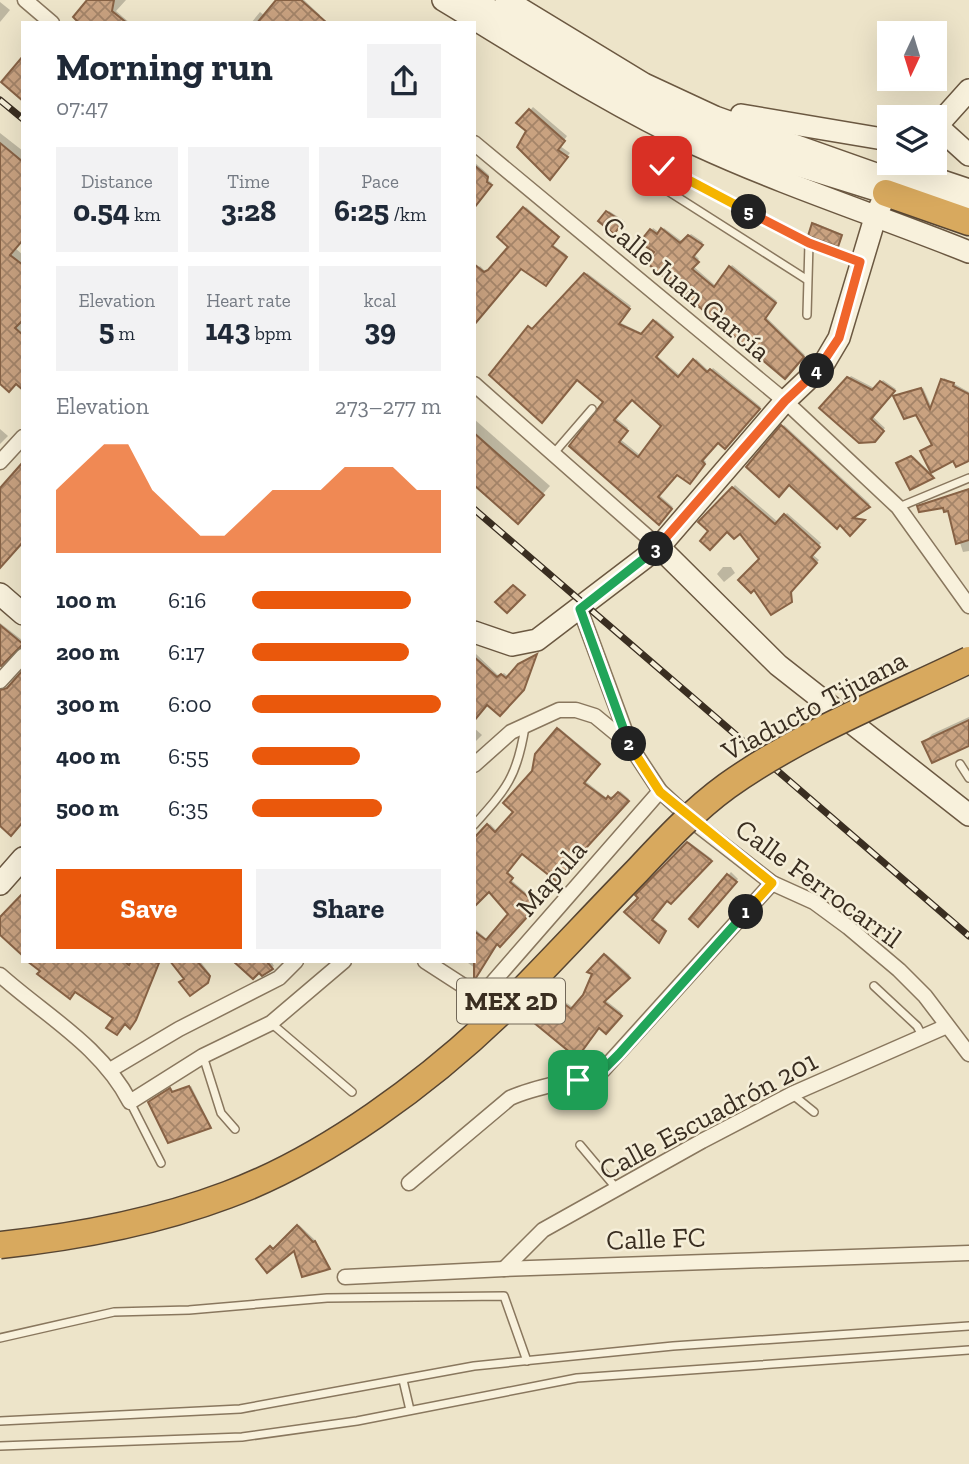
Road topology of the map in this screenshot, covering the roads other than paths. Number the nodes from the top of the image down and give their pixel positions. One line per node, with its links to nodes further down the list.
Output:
1 (25, 0): 6 (street)
2 (443, 0): 17 (main road)
3 (473, 0): 14 (main road)
4 (506, 0): 14 (main road)
5 (530, 0): 8 (main road)
6 (50, 21)
7 (969, 90): 9 (main road)
8 (741, 115): 11 (main road); 14 (main road)
9 (947, 115)
10 (947, 137): 13 (main road)
11 (877, 138)
12 (476, 145): 25 (street, Calle Juan García)
13 (969, 155)
14 (897, 176): 15 (main road); 16 (main road); 17 (main road); 18 (highway)
15 (969, 190)
16 (969, 206)
17 (875, 218): 20 (main road); 21 (main road)
18 (969, 222)
19 (809, 243): 21 (lane); 22 (lane); 22 (lane)
20 (969, 252)
21 (860, 262): 25 (main road)
22 (806, 279): 23 (lane)
23 (807, 314)
24 (476, 386): 28 (street)
25 (785, 401): 31 (street, Calle Juan García); 32 (main road)
26 (592, 409): 28 (lane)
27 (21, 439): 29 (street)
28 (554, 453): 32 (street)
29 (0, 462)
30 (969, 478): 31 (lane)
31 (898, 507): 34 (street, Calle Juan García)
32 (659, 547): 35 (main road); 49 (main road)
33 (0, 594): 36 (main road)
34 (969, 606)
35 (580, 609): 37 (main road); 43 (street)
36 (21, 612)
37 (476, 633)
38 (969, 655): 75 (highway, Viaducto Tijuana / MEX 2D, bridge)
39 (21, 658): 41 (street)
40 (969, 660): 76 (highway, Viaducto Tijuana / MEX 2D, bridge)
41 (0, 681)
42 (525, 726): 43 (street); 44 (street); 51 (lane)
43 (629, 744): 47 (street, Calle Ferrocarril)
44 (476, 763)
45 (960, 764): 46 (lane)
46 (969, 778)
47 (660, 792): 53 (street, Calle Ferrocarril); 57 (street, Mapula)
48 (969, 792): 49 (main road)
49 (948, 799): 50 (main road)
50 (969, 815)
51 (476, 823)
52 (21, 860): 54 (main road)
53 (772, 883): 61 (street, Calle Ferrocarril); 73 (street)
54 (0, 884)
55 (294, 963): 65 (street)
56 (342, 963): 60 (street)
57 (428, 963)
58 (0, 975): 65 (street)
59 (874, 986): 62 (lane)
60 (271, 1023): 64 (street); 66 (lane)
61 (947, 1026): 62 (street, Calle Escuadrón 201); 63 (street, Calle Ferrocarril)
62 (923, 1037): 67 (street, Calle Escuadrón 201)
63 (969, 1054)
64 (203, 1056): 68 (street); 70 (lane)
65 (115, 1076): 68 (street)
66 (352, 1092)
67 (792, 1094): 69 (lane); 74 (street, Calle Escuadrón 201)
68 (128, 1099): 72 (lane)
69 (814, 1112)
70 (235, 1129)
71 (580, 1145): 74 (lane)
72 (161, 1163)
73 (409, 1183)
74 (617, 1189): 78 (street, Calle Escuadrón 201)
75 (0, 1233)
76 (0, 1245)
77 (969, 1253): 78 (street, Calle FC)
78 (505, 1269): 79 (street, Calle FC)
79 (345, 1277)
80 (969, 1326): 83 (lane)
81 (0, 1338): 83 (lane)
82 (969, 1350): 85 (lane)
83 (527, 1361): 84 (lane)
84 (402, 1380): 85 (lane); 86 (lane)
85 (410, 1410): 87 (lane)
86 (0, 1421)
87 (0, 1446)

